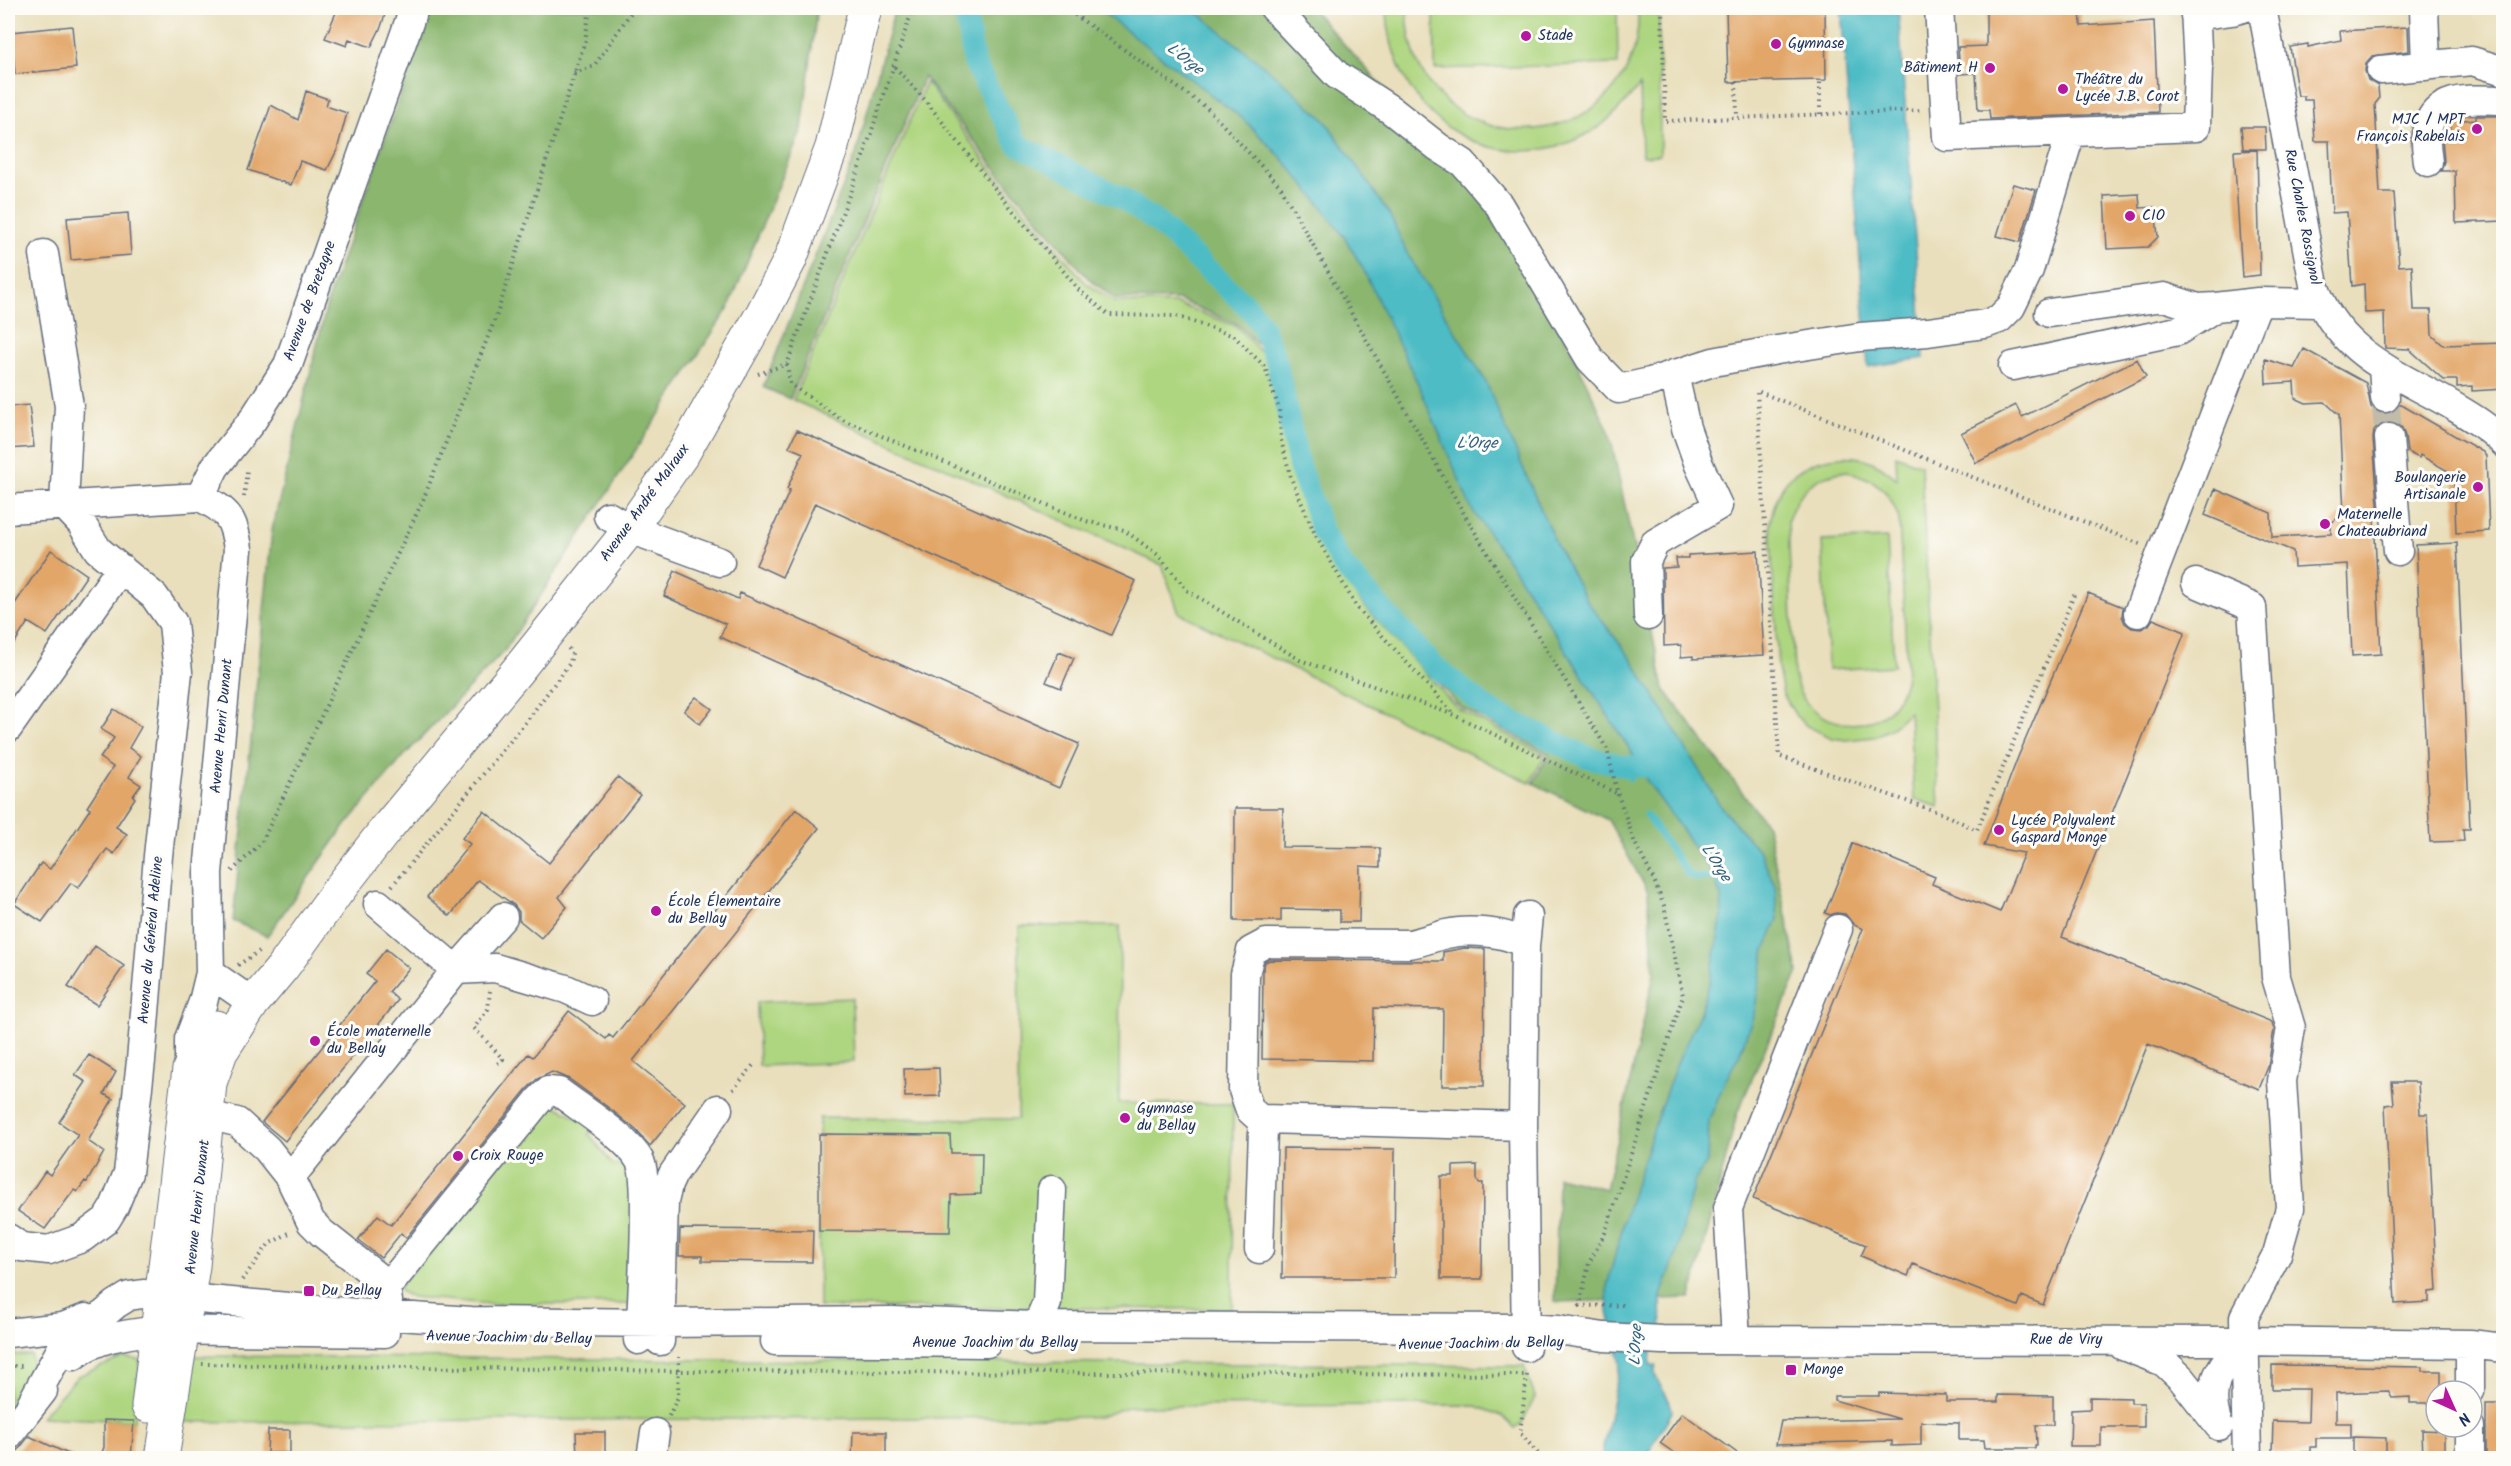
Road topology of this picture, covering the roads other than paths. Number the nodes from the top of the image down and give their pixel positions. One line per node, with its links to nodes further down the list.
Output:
1 (414, 8): 26 (street, Avenue de Bretagne)
2 (865, 8): 29 (main road, Avenue André Malraux)
3 (1274, 8): 22 (street)
4 (1939, 8): 13 (street)
5 (2242, 8): 8 (street)
6 (2262, 8): 17 (street, Rue Charles Rossignol)
7 (2424, 8): 9 (street)
8 (2195, 12): 13 (street)
9 (2426, 66): 10 (street); 11 (street)
10 (2381, 69)
11 (2504, 71)
12 (2504, 100): 14 (street)
13 (2071, 132): 22 (street)
14 (2428, 162)
15 (44, 254): 27 (street)
16 (2258, 302): 17 (street); 18 (street); 34 (street)
17 (2320, 303): 21 (street, Rue Charles Rossignol)
18 (2216, 307): 19 (street); 20 (street)
19 (2049, 313)
20 (2013, 366)
21 (2383, 367): 23 (street); 25 (street, Rue Charles Rossignol)
22 (1674, 374): 35 (street)
23 (2385, 398)
24 (2389, 438): 30 (street)
25 (2504, 443)
26 (200, 497): 27 (street); 43 (street, Avenue Henri Dunant)
27 (64, 505): 28 (street); 32 (street, Avenue du Général Adeline)
28 (8, 509)
29 (619, 522): 31 (street); 43 (main road, Avenue André Malraux)
30 (2398, 551)
31 (720, 562)
32 (121, 567): 36 (street); 51 (street, Avenue du Général Adeline)
33 (2196, 583): 66 (street)
34 (2138, 613)
35 (1648, 616)
36 (8, 729)
37 (378, 904): 42 (street)
38 (1528, 916): 41 (street)
39 (503, 917): 42 (street)
40 (1838, 929): 64 (street)
41 (1525, 946): 47 (street); 48 (street)
42 (456, 970): 44 (street); 49 (street)
43 (231, 988): 46 (main road, Avenue Henri Dunant); 54 (main road, Avenue Henri Dunant)
44 (591, 1001)
45 (718, 1109): 58 (street)
46 (207, 1114): 49 (street); 54 (main road, Avenue Henri Dunant)
47 (1260, 1119): 48 (street); 52 (street)
48 (1523, 1126): 61 (street)
49 (290, 1178): 53 (street)
50 (1052, 1190): 60 (street)
51 (8, 1238)
52 (1258, 1249)
53 (385, 1283): 56 (street); 58 (street)
54 (176, 1296): 55 (street, Avenue Joachim du Bellay); 56 (street, Avenue Joachim du Bellay); 57 (main road)
55 (110, 1309): 59 (street); 69 (street)
56 (389, 1324): 57 (street, Avenue Joachim du Bellay); 58 (street, Avenue Joachim du Bellay)
57 (170, 1330): 69 (street, Avenue Joachim du Bellay); 74 (main road); 75 (main road)
58 (656, 1333): 60 (street, Avenue Joachim du Bellay)
59 (8, 1334): 69 (street)
60 (1035, 1335): 61 (street, Avenue Joachim du Bellay)
61 (1526, 1338): 63 (street, Avenue Joachim du Bellay)
62 (2504, 1338): 67 (street, Rue de Viry)
63 (1648, 1339): 64 (street, Rue de Viry)
64 (1736, 1339): 65 (street, Rue de Viry)
65 (2110, 1340): 66 (street, Rue de Viry); 71 (street)
66 (2243, 1341): 67 (street, Rue de Viry); 71 (street); 77 (street)
67 (2470, 1344): 68 (street, Rue de Viry); 70 (street)
68 (2504, 1348)
69 (67, 1353): 72 (street)
70 (2470, 1379)
71 (2218, 1426): 76 (street)
72 (8, 1436)
73 (2470, 1439): 78 (street)
74 (142, 1458)
75 (162, 1458)
76 (2231, 1458)
77 (2247, 1458)
78 (2470, 1458)

